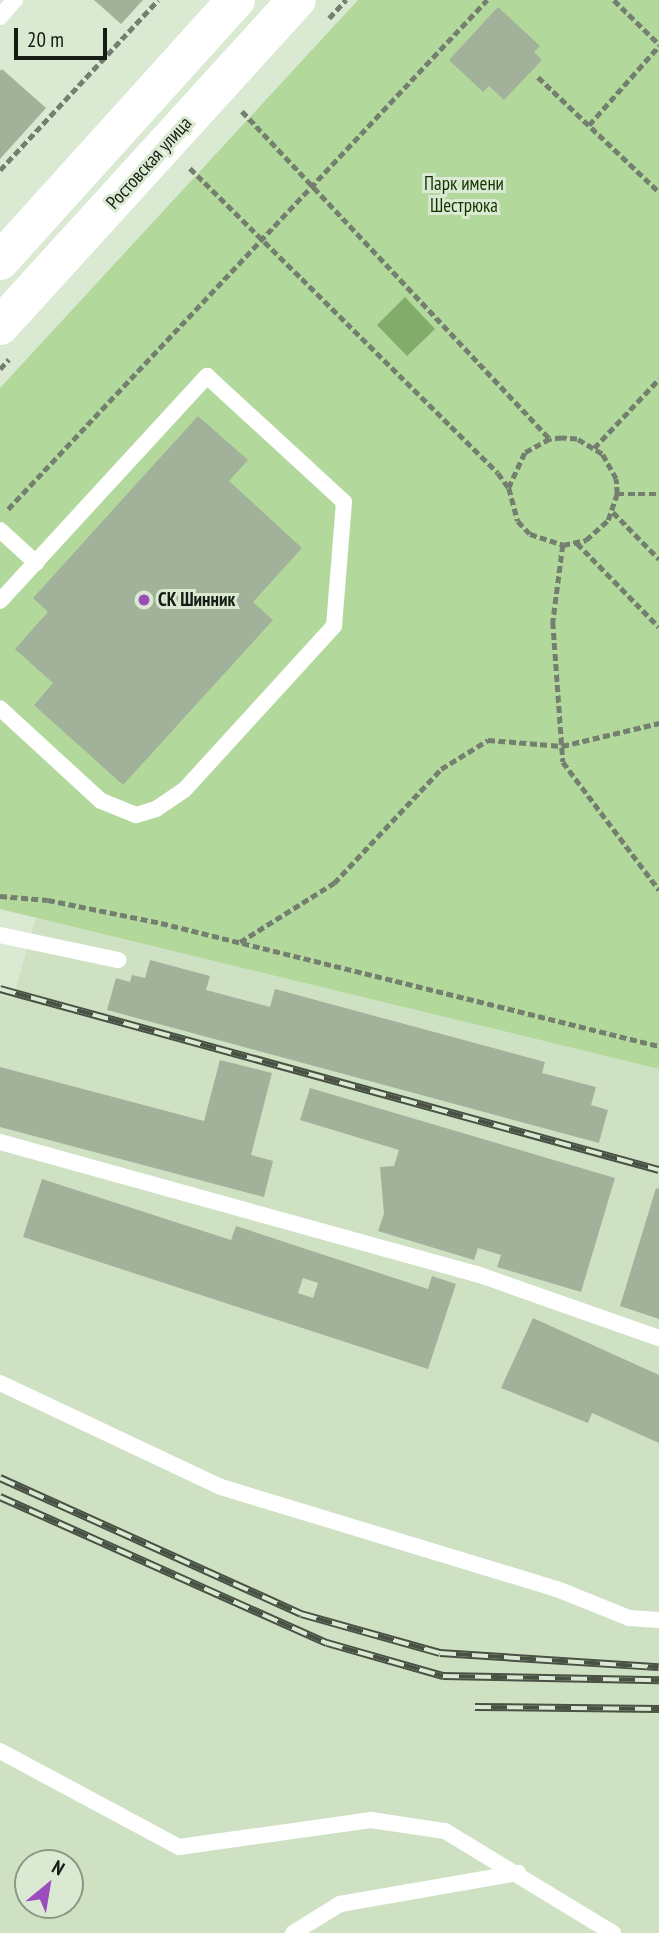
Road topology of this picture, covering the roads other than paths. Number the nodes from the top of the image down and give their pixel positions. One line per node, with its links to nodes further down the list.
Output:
1 (15, 0): 4 (lane)
2 (236, 0): 5 (street)
3 (297, 0): 6 (street, Ростовская улица)
4 (0, 17)
5 (0, 261)
6 (0, 326)
7 (0, 530): 8 (lane)
8 (36, 563): 9 (lane); 10 (lane)
9 (0, 601)
10 (0, 708)
11 (0, 935): 12 (lane)
12 (118, 960)
13 (0, 1142): 14 (lane)
14 (659, 1338)
15 (0, 1383): 16 (lane)
16 (659, 1620)
17 (0, 1751): 18 (lane)
18 (518, 1873): 19 (lane); 20 (lane)
19 (293, 1933)
20 (613, 1933)

